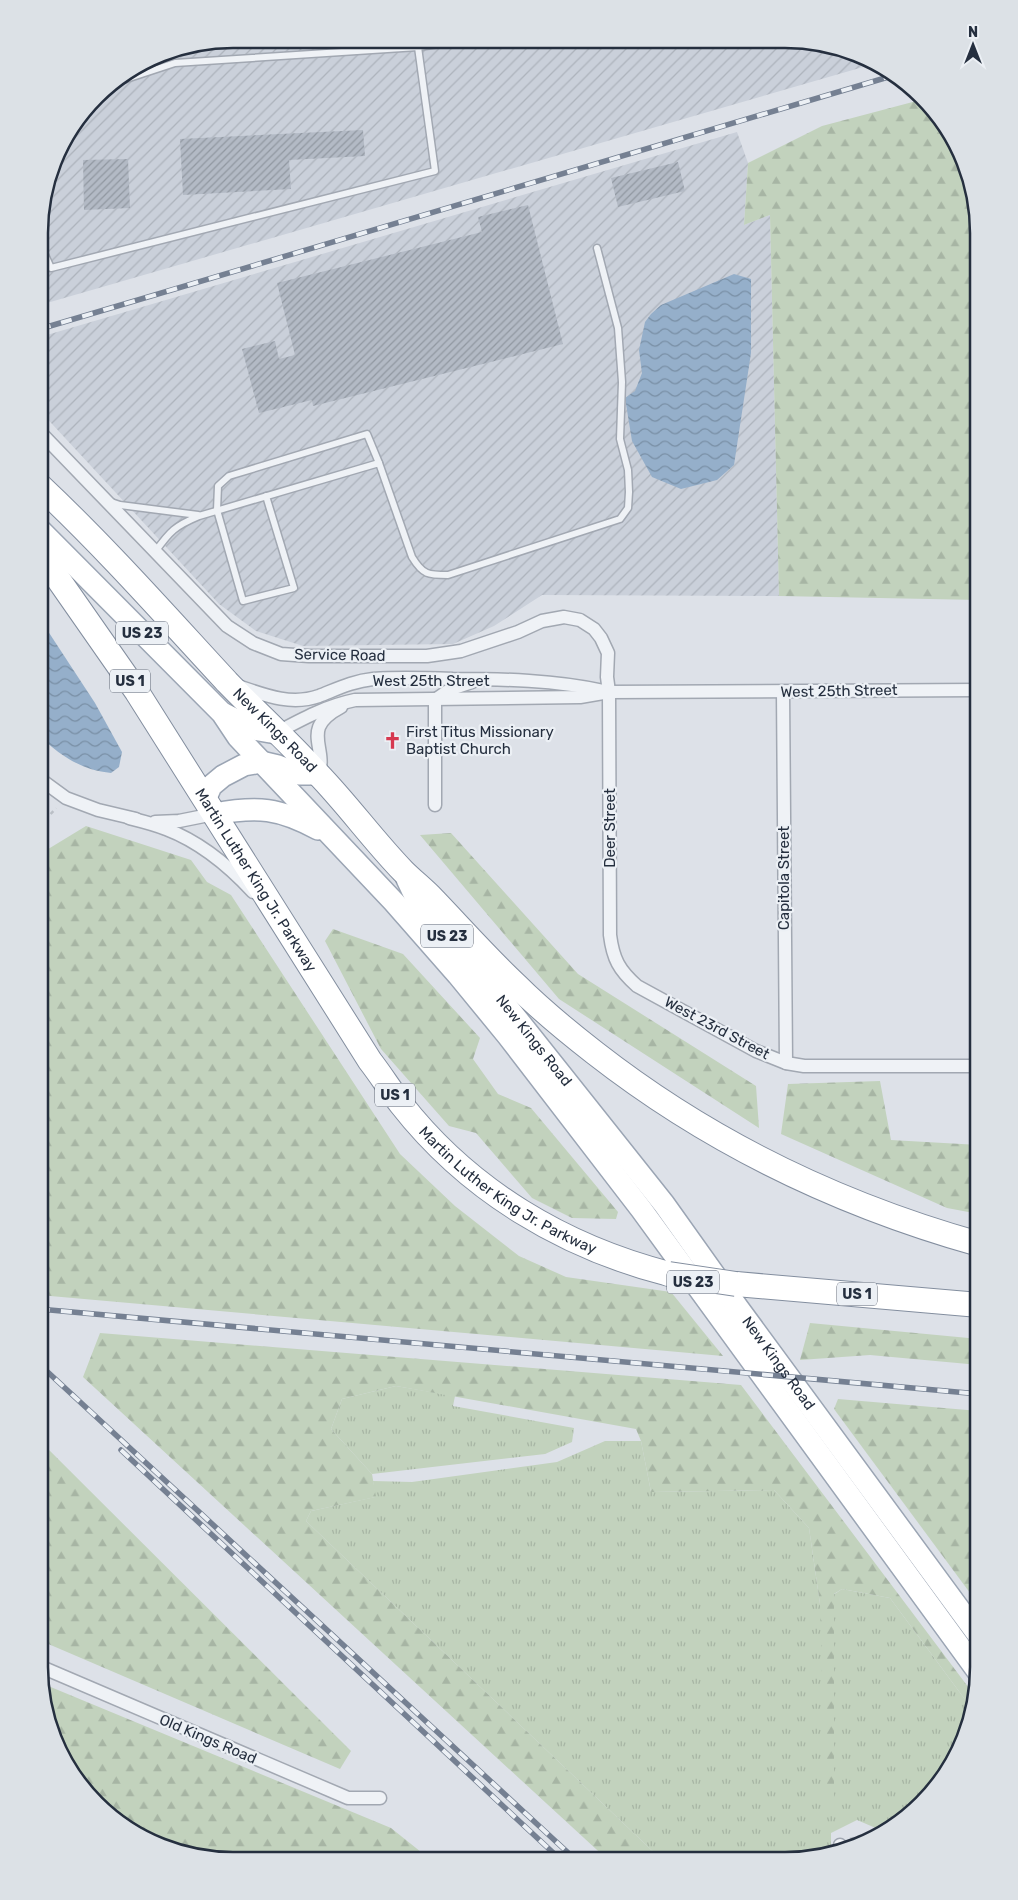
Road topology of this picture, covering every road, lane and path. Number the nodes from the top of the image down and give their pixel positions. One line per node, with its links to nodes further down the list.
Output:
1 (403, 48): 3 (lane)
2 (418, 48): 5 (lane)
3 (133, 77)
4 (597, 248): 7 (lane)
5 (48, 261)
6 (48, 440): 10 (street, Service Road)
7 (379, 463): 9 (lane); 11 (lane)
8 (48, 494): 17 (highway, New Kings Road)
9 (266, 496): 11 (lane); 11 (lane)
10 (104, 498): 12 (lane); 14 (street, Service Road)
11 (217, 510): 12 (lane)
12 (199, 516): 14 (lane)
13 (48, 538): 23 (main road, New Kings Road / US 23)
14 (155, 553): 19 (street, Service Road)
15 (48, 564): 30 (highway, Martin Luther King Jr. Parkway / US 1)
16 (482, 679): 17 (street, West 25th Street); 19 (street, West 25th Street); 22 (street)
17 (228, 683): 24 (highway, New Kings Road)
18 (971, 690): 20 (street, West 25th Street)
19 (609, 692): 20 (street, West 25th Street); 22 (street, West 25th Street); 36 (street, Deer Street)
20 (783, 692): 37 (street, Capitola Street)
21 (355, 700): 22 (street, West 25th Street); 24 (street, West 25th Street); 26 (street)
22 (434, 700): 29 (street)
23 (222, 713): 24 (main road); 25 (main road, New Kings Road / US 23)
24 (276, 733): 26 (highway, New Kings Road)
25 (261, 762): 26 (main road); 30 (main road); 33 (main road, New Kings Road / US 23)
26 (319, 774): 34 (highway, New Kings Road)
27 (48, 786): 28 (street)
28 (66, 798): 31 (path); 32 (street)
29 (435, 805)
30 (210, 807): 32 (street); 33 (main road); 35 (highway, Martin Luther King Jr. Parkway / US 1)
31 (48, 817)
32 (129, 818): 35 (street)
33 (332, 837): 39 (main road, New Kings Road / US 23)
34 (404, 873): 39 (main road, New Kings Road / US 23); 40 (highway)
35 (287, 929): 41 (highway, Martin Luther King Jr. Parkway / US 1, bridge)
36 (617, 964): 37 (street, West 23rd Street)
37 (786, 1063): 38 (street, West 23rd Street)
38 (971, 1066)
39 (571, 1101): 42 (main road, New Kings Road / US 23); 43 (main road, New Kings Road / US 23)
40 (971, 1241)
41 (971, 1304)
42 (832, 1437): 43 (street); 44 (main road, New Kings Road / US 23)
43 (822, 1457): 45 (main road, New Kings Road / US 23)
44 (971, 1625)
45 (971, 1662)
46 (48, 1670): 47 (street, Old Kings Road)
47 (380, 1798)
48 (861, 1836): 49 (path)
49 (845, 1843)

